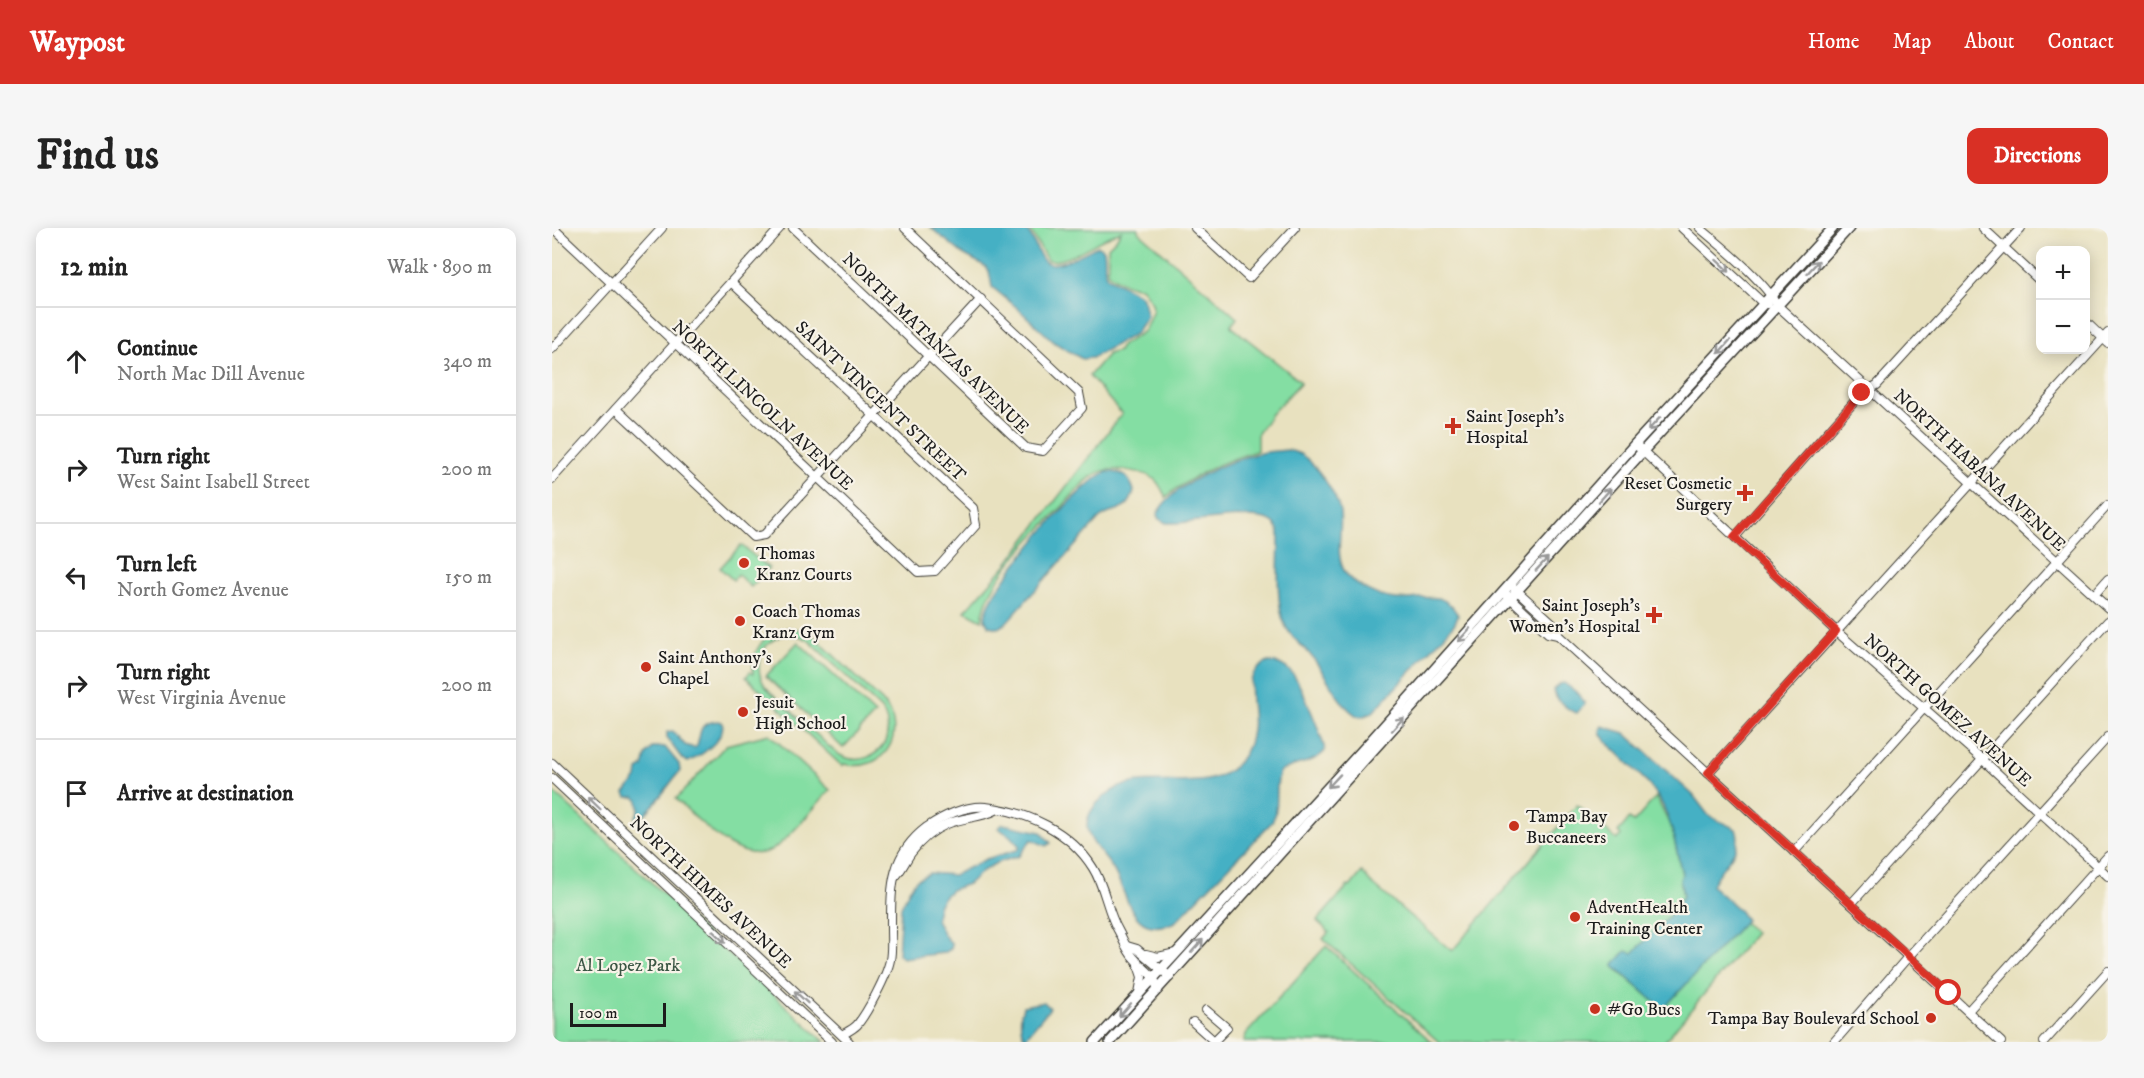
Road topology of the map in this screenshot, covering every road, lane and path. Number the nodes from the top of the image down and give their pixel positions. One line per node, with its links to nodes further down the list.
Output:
1 (553, 228): 17 (street, NORTH LINCOLN AVENUE)
2 (662, 228): 17 (street)
3 (780, 228): 16 (street)
4 (793, 228): 26 (street, NORTH MATANZAS AVENUE)
5 (905, 228): 19 (street)
6 (1195, 228): 7 (street)
7 (1295, 228)
8 (1682, 228): 20 (street, one-way to 20)
9 (1700, 228): 18 (street, NORTH HABANA AVENUE)
10 (1833, 228): 18 (main road)
11 (1849, 228): 21 (main road, one-way to 11)
12 (1983, 228): 14 (street)
13 (2021, 228): 14 (street)
14 (2004, 247): 15 (street); 27 (street)
15 (2036, 277)
16 (731, 282): 24 (street); 29 (street, SAINT VINCENT STREET)
17 (612, 283): 24 (street, NORTH LINCOLN AVENUE); 25 (street)
18 (1772, 295): 20 (main road); 21 (street, NORTH HABANA AVENUE)
19 (981, 299): 26 (street); 26 (street, NORTH MATANZAS AVENUE)
20 (1764, 303): 21 (street); 30 (main road, one-way to 30)
21 (1778, 306): 27 (street, NORTH HABANA AVENUE); 31 (main road)
22 (2090, 326): 23 (street)
23 (2106, 338): 34 (street)
24 (675, 343): 28 (street); 32 (street, NORTH LINCOLN AVENUE)
25 (552, 349)
26 (928, 356): 29 (street)
27 (1869, 389): 34 (street, NORTH HABANA AVENUE); 36 (street)
28 (616, 409): 32 (street); 33 (street)
29 (873, 416): 32 (street); 37 (street, SAINT VINCENT STREET)
30 (1635, 444): 31 (street, NORTH GOMEZ AVENUE); 40 (main road)
31 (1643, 452): 36 (street, NORTH GOMEZ AVENUE); 42 (main road, one-way to 31)
32 (817, 477): 37 (street, NORTH LINCOLN AVENUE)
33 (552, 479)
34 (1972, 483): 38 (street, NORTH HABANA AVENUE); 46 (street)
35 (2108, 505): 38 (street)
36 (1734, 537): 46 (street, NORTH GOMEZ AVENUE)
37 (954, 549)
38 (2058, 562): 43 (street, NORTH HABANA AVENUE); 47 (street)
39 (2108, 579): 43 (street)
40 (1510, 584): 41 (main road); 42 (street)
41 (1503, 591): 42 (street); 65 (main road, one-way to 65)
42 (1514, 595): 51 (street); 72 (main road, one-way to 42)
43 (2094, 595): 44 (street, NORTH HABANA AVENUE)
44 (2108, 608)
45 (2108, 621): 49 (street)
46 (1836, 631): 47 (street, NORTH GOMEZ AVENUE); 51 (street)
47 (1924, 709): 49 (street, NORTH GOMEZ AVENUE); 56 (street)
48 (2108, 736): 53 (street)
49 (1983, 760): 53 (street, NORTH GOMEZ AVENUE); 61 (street)
50 (552, 763): 54 (street, NORTH HIMES AVENUE, one-way to 50)
51 (1708, 773): 56 (street)
52 (552, 778): 55 (street, NORTH HIMES AVENUE)
53 (2039, 812): 58 (street, NORTH GOMEZ AVENUE); 66 (street)
54 (635, 840): 55 (street); 60 (street, NORTH HIMES AVENUE)
55 (627, 850): 62 (street, NORTH HIMES AVENUE)
56 (1794, 852): 61 (street)
57 (2108, 856): 58 (street)
58 (2098, 867): 59 (street, NORTH GOMEZ AVENUE); 76 (street)
59 (2108, 876)
60 (695, 898): 62 (street); 67 (street, NORTH HIMES AVENUE)
61 (1851, 904): 66 (street)
62 (687, 907): 69 (street, NORTH HIMES AVENUE, one-way to 69)
63 (1127, 946): 64 (street); 68 (street); 78 (street)
64 (1140, 951): 65 (street); 71 (street)
65 (1176, 953): 71 (main road)
66 (1908, 957): 76 (street); 83 (street)
67 (759, 958): 69 (street); 78 (street, NORTH HIMES AVENUE, one-way to 67)
68 (1134, 958): 71 (street); 74 (street)
69 (752, 967): 79 (street, NORTH HIMES AVENUE)
70 (2108, 971): 85 (street)
71 (1157, 974): 72 (street); 73 (street); 74 (main road)
72 (1170, 976): 73 (main road)
73 (1158, 990): 82 (main road)
74 (1139, 993): 81 (main road, one-way to 81)
75 (1206, 1010): 77 (street)
76 (1968, 1011): 84 (street)
77 (1193, 1022)
78 (842, 1035): 80 (street, NORTH HIMES AVENUE)
79 (832, 1042)
80 (849, 1042)
81 (1095, 1042)
82 (1110, 1042)
83 (1834, 1042)
84 (2001, 1042)
85 (2044, 1042)

